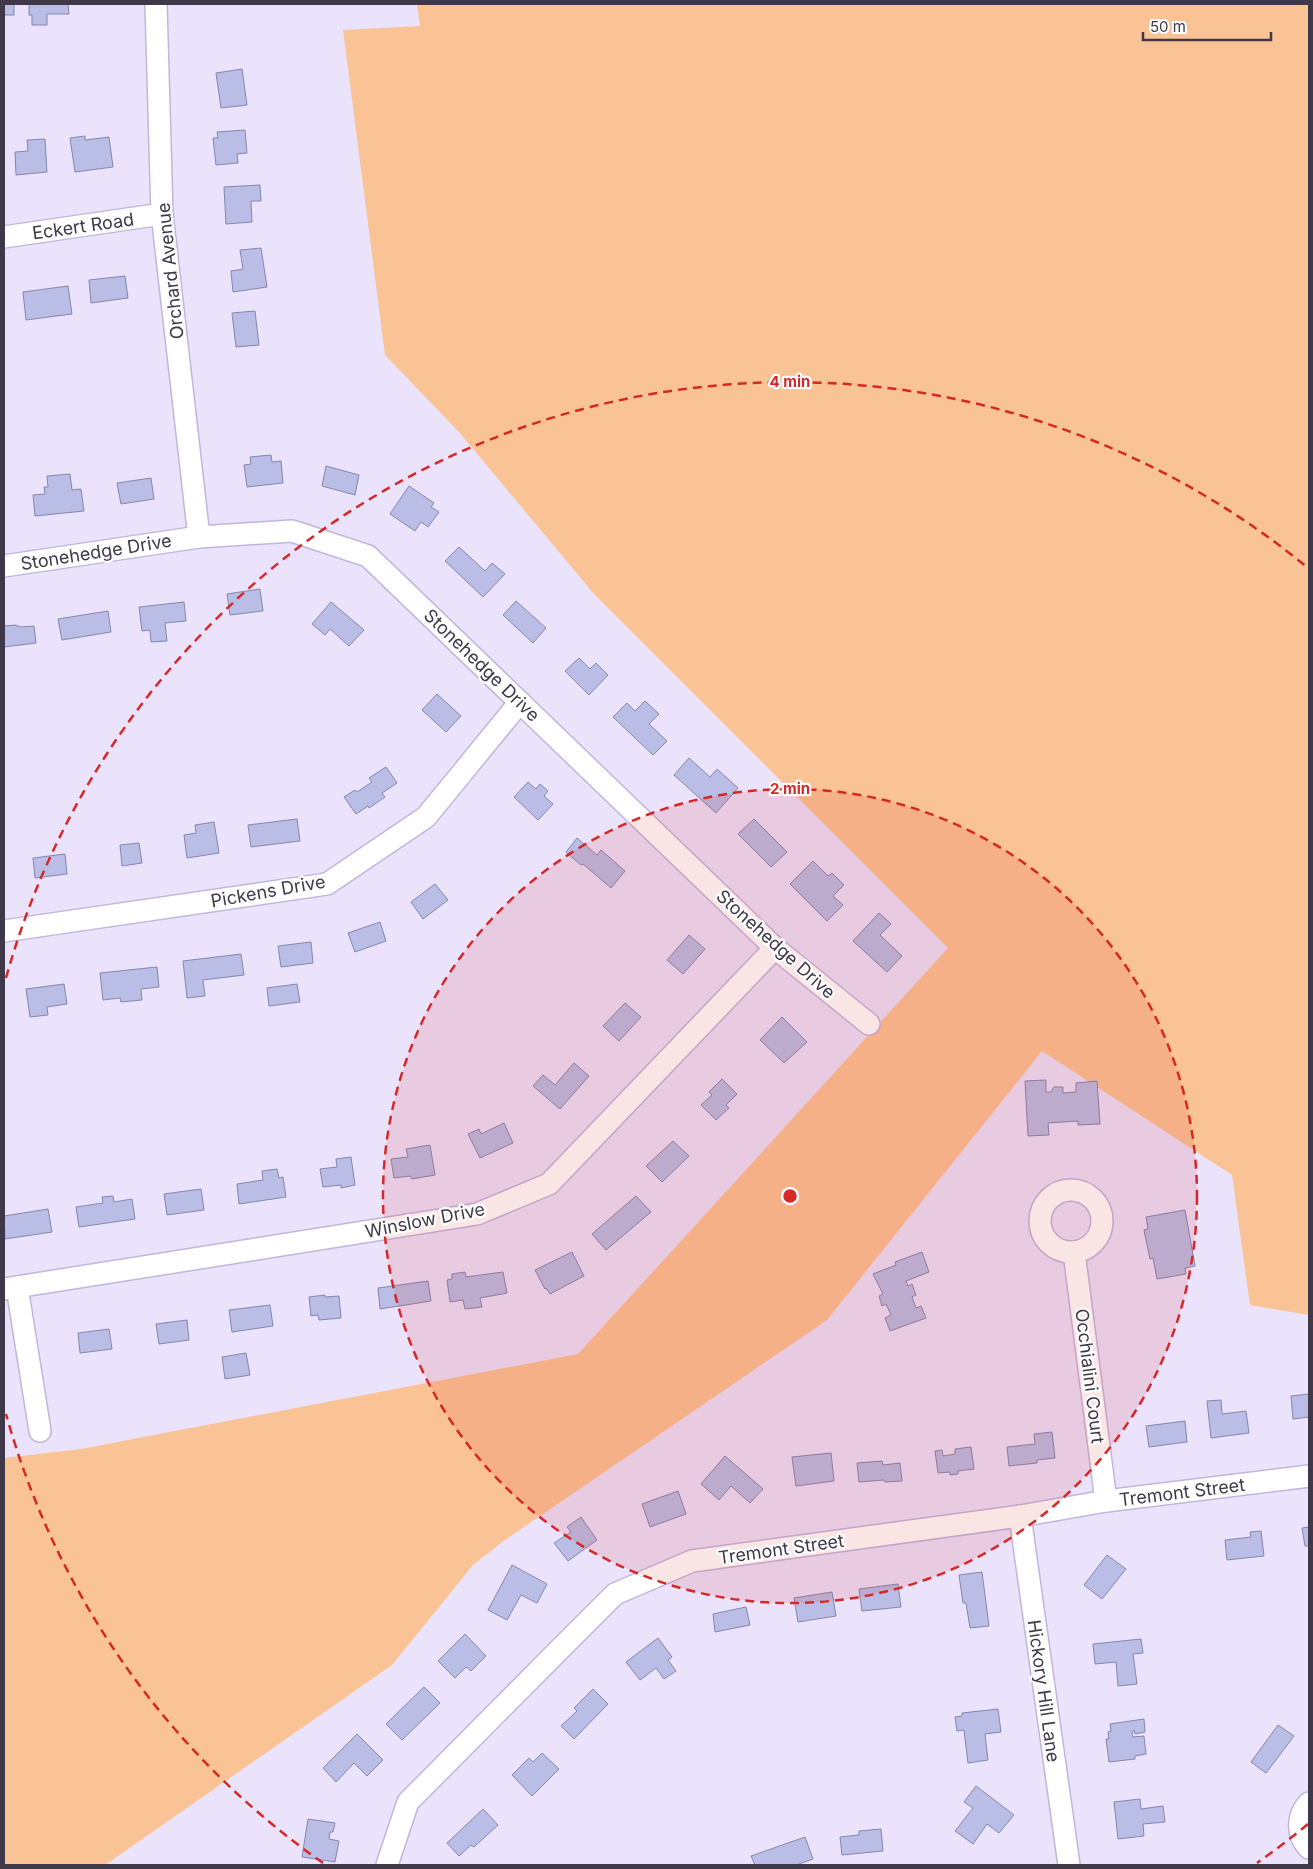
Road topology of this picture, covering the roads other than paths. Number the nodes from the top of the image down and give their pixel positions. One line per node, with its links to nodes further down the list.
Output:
1 (156, 4): 2 (street, Orchard Avenue)
2 (162, 214): 3 (street, Eckert Road); 4 (street, Orchard Avenue)
3 (4, 237)
4 (199, 537): 5 (street, Stonehedge Drive); 6 (street, Stonehedge Drive)
5 (4, 566)
6 (520, 702): 7 (street, Pickens Drive); 8 (street, Stonehedge Drive)
7 (4, 931)
8 (774, 948): 9 (street, Stonehedge Drive); 11 (street, Winslow Drive)
9 (869, 1024)
10 (1074, 1252): 14 (street, Occhialini Court)
11 (10, 1288): 12 (street)
12 (40, 1431)
13 (1309, 1476): 14 (street, Tremont Street)
14 (1106, 1501): 15 (street, Tremont Street)
15 (1020, 1516): 18 (street, Tremont Street); 19 (street, Hickory Hill Lane)
16 (1309, 1803): 17 (street)
17 (1309, 1848)
18 (386, 1865)
19 (1069, 1865)

